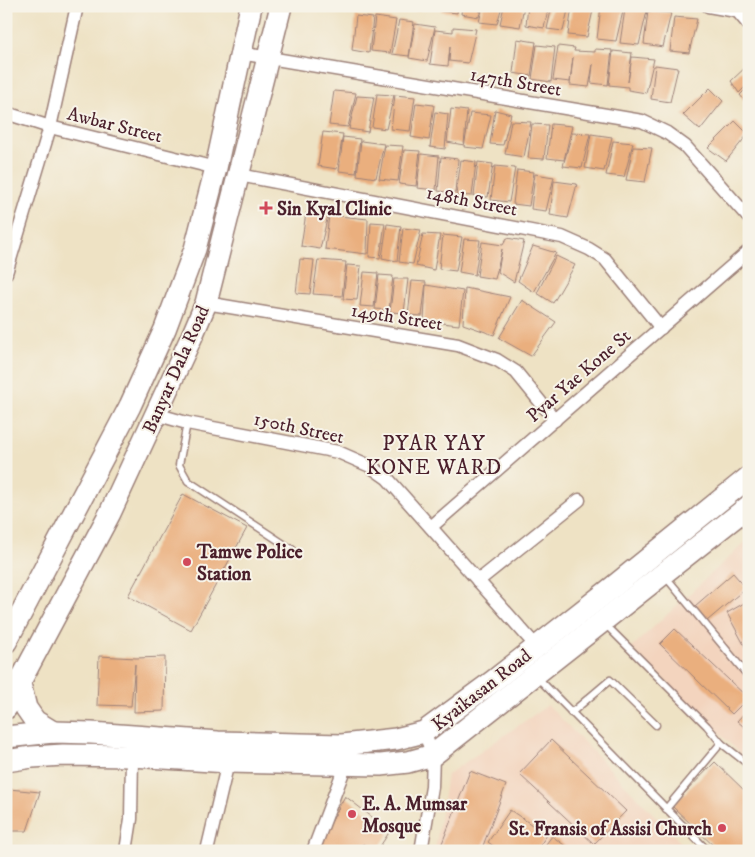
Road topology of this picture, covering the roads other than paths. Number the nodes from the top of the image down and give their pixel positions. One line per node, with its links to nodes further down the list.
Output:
1 (77, 6): 10 (street)
2 (250, 6): 7 (main road, Banyar Dala Road)
3 (281, 6): 8 (main road, Banyar Dala Road)
4 (708, 6): 5 (street)
5 (735, 9): 6 (street)
6 (749, 25)
7 (240, 53): 8 (street, 147th Street); 11 (main road, Banyar Dala Road)
8 (269, 58): 12 (main road, Banyar Dala Road); 13 (street, 147th Street)
9 (6, 113): 10 (street, Awbar Street)
10 (50, 127): 11 (street, Awbar Street); 15 (street)
11 (216, 168): 29 (main road, Banyar Dala Road)
12 (239, 175): 16 (main road, Banyar Dala Road); 17 (street, 148th Street)
13 (749, 218)
14 (749, 252): 17 (street, Pyar Yae Kone St)
15 (6, 273)
16 (206, 303): 18 (main road, Banyar Dala Road); 19 (street, 149th Street)
17 (661, 328): 19 (street, Pyar Yae Kone St)
18 (155, 414): 20 (street, 150th Street); 33 (main road, Banyar Dala Road)
19 (555, 420): 24 (street, Pyar Yae Kone St)
20 (187, 423): 24 (street, 150th Street); 25 (lane)
21 (749, 476): 26 (main road, Kyaikasan Road)
22 (579, 500): 27 (street)
23 (749, 506): 26 (main road, Kyaikasan Road)
24 (431, 527): 27 (street, 150th Street)
25 (293, 550)
26 (662, 562): 28 (main road, Kyaikasan Road); 32 (lane)
27 (478, 580): 30 (street, 150th Street)
28 (595, 613): 30 (main road, Kyaikasan Road); 31 (main road, Kyaikasan Road); 40 (lane)
29 (6, 642)
30 (536, 646): 38 (main road, Kyaikasan Road)
31 (536, 675): 35 (lane); 41 (main road, Kyaikasan Road)
32 (749, 677)
33 (20, 684): 34 (main road, Banyar Dala Road); 37 (main road)
34 (6, 708)
35 (571, 712): 36 (lane); 47 (lane)
36 (656, 725)
37 (52, 732): 38 (main road, Kyaikasan Road); 39 (main road, Kyaikasan Road)
38 (424, 732): 41 (street)
39 (6, 737)
40 (721, 743): 46 (lane); 47 (lane)
41 (433, 755): 45 (main road, Kyaikasan Road); 51 (street)
42 (132, 756): 43 (main road, Kyaikasan Road); 44 (main road, Kyaikasan Road); 48 (street)
43 (6, 761)
44 (228, 762): 45 (main road, Kyaikasan Road); 49 (street)
45 (346, 764): 50 (street)
46 (749, 765)
47 (666, 809): 52 (lane)
48 (126, 851)
49 (207, 851)
50 (314, 851)
51 (421, 851)
52 (708, 851)

